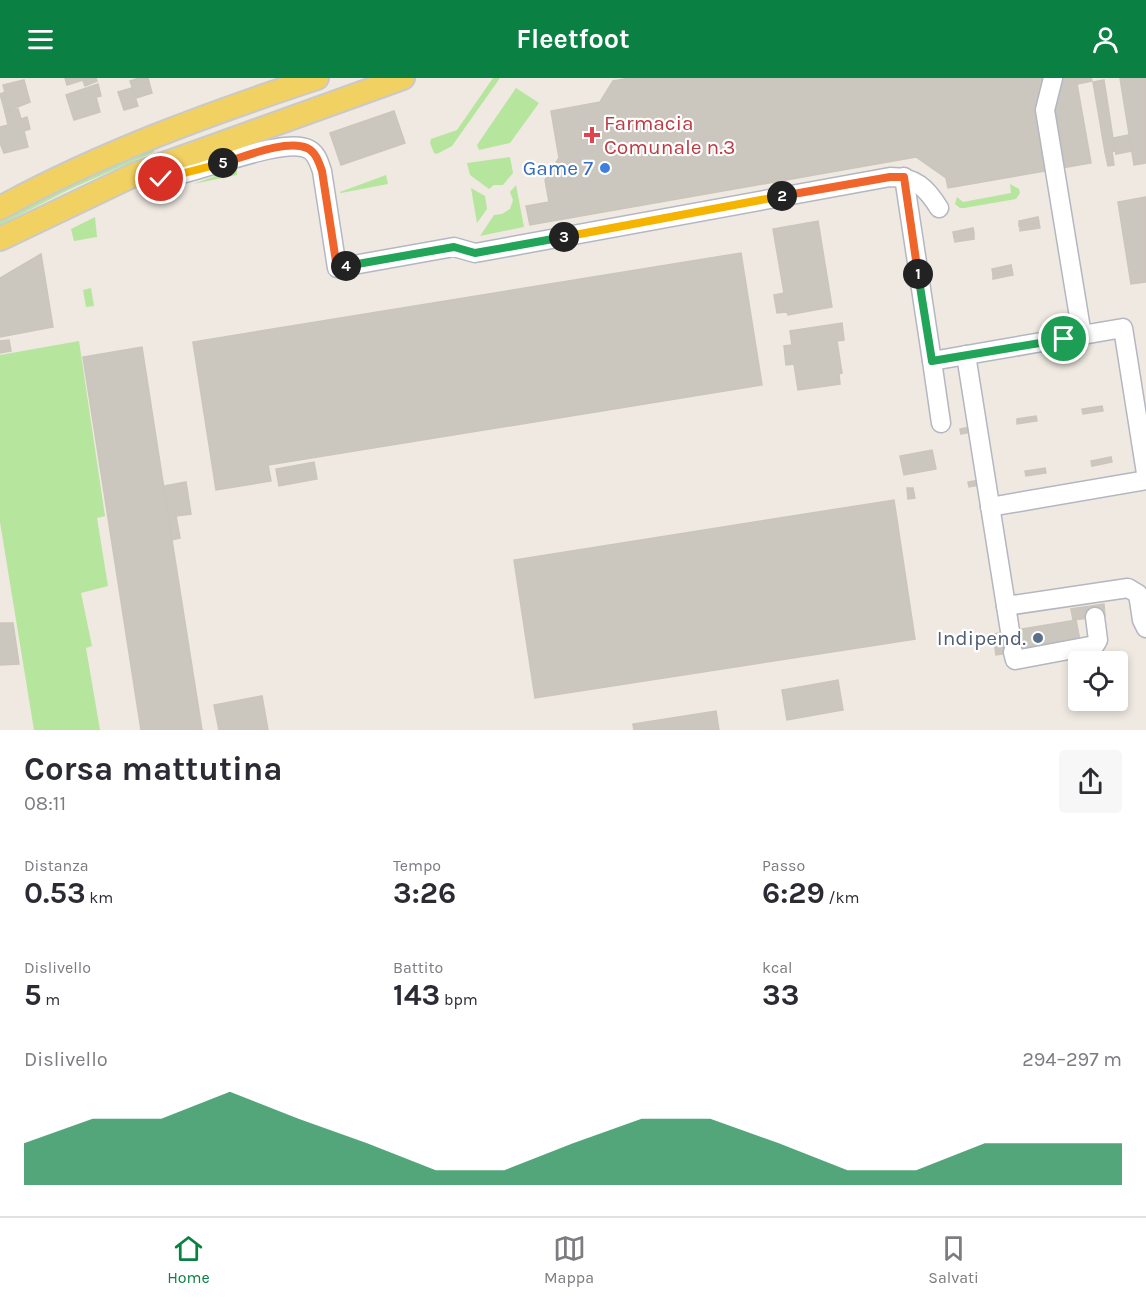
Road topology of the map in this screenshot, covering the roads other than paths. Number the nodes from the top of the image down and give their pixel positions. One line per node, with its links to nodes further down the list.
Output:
1 (316, 78): 4 (main road)
2 (403, 78): 5 (main road)
3 (1053, 78): 11 (lane)
4 (170, 129): 7 (main road); 8 (main road)
5 (136, 174): 6 (lane); 10 (main road)
6 (904, 177): 9 (lane); 13 (lane)
7 (0, 195)
8 (0, 208)
9 (939, 208)
10 (0, 239)
11 (1082, 335): 12 (lane); 15 (lane)
12 (966, 355): 13 (lane); 17 (lane)
13 (932, 361): 14 (lane)
14 (942, 423)
15 (1146, 473)
16 (1146, 480): 17 (lane)
17 (990, 507): 18 (lane)
18 (1006, 606): 19 (lane); 21 (lane)
19 (1093, 606): 20 (lane); 22 (lane)
20 (1146, 628)
21 (1010, 632)
22 (1013, 652)

